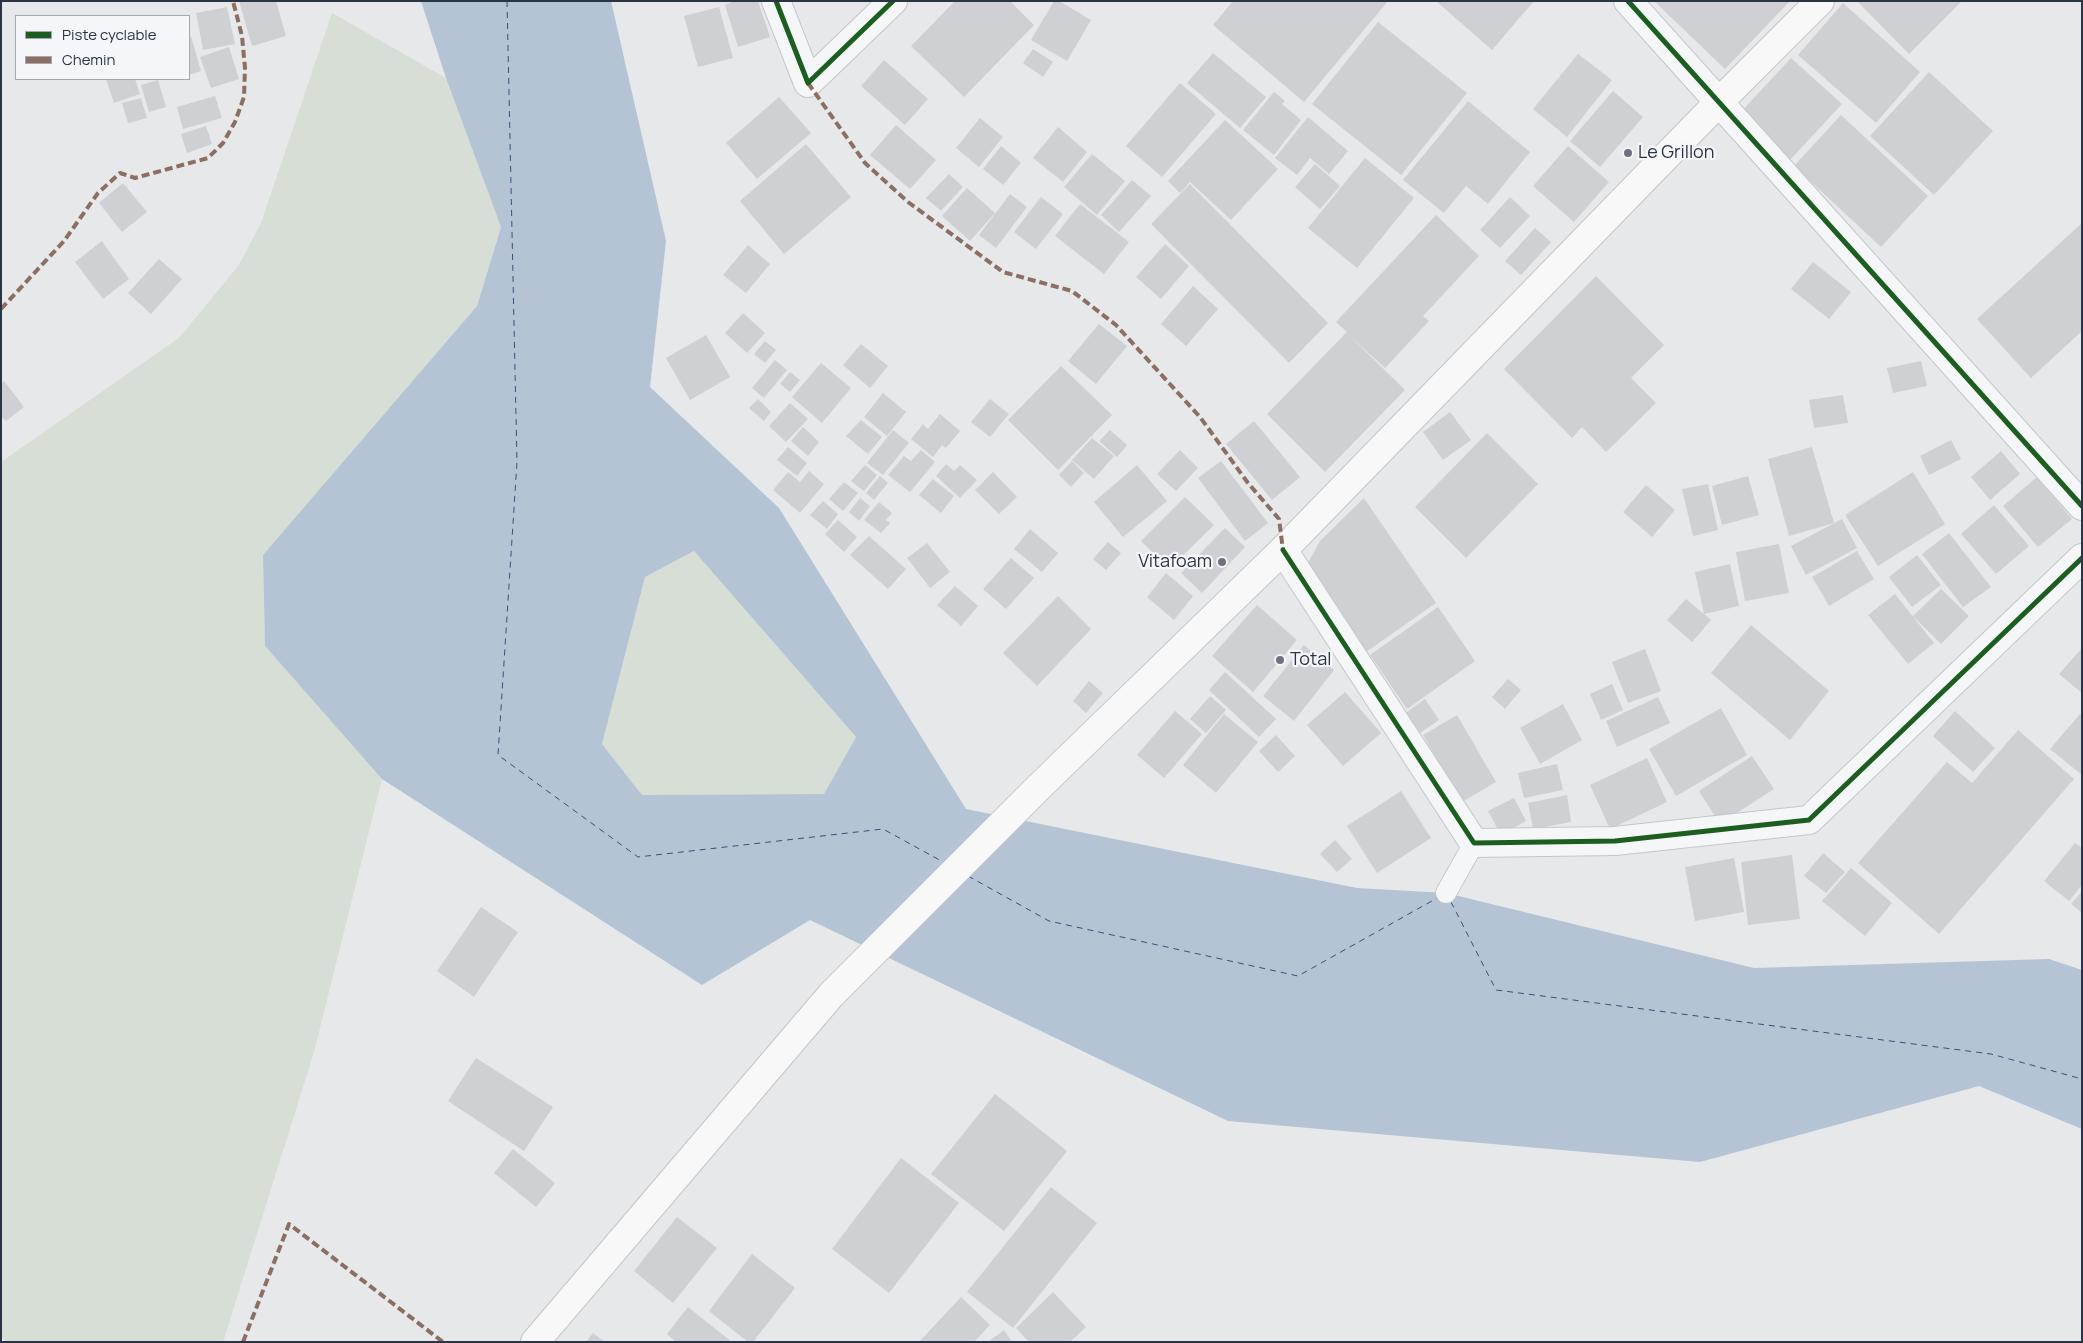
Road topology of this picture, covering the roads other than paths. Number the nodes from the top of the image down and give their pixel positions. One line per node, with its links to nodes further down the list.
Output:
1 (776, 1): 2 (street)
2 (893, 1)
3 (1628, 1): 5 (street)
4 (1820, 1): 5 (main road)
5 (1718, 103): 6 (street); 7 (main road)
6 (2082, 506)
7 (1283, 550): 9 (street); 11 (main road)
8 (2082, 558): 9 (street)
9 (1474, 844): 10 (lane)
10 (1446, 893)
11 (535, 1342)

